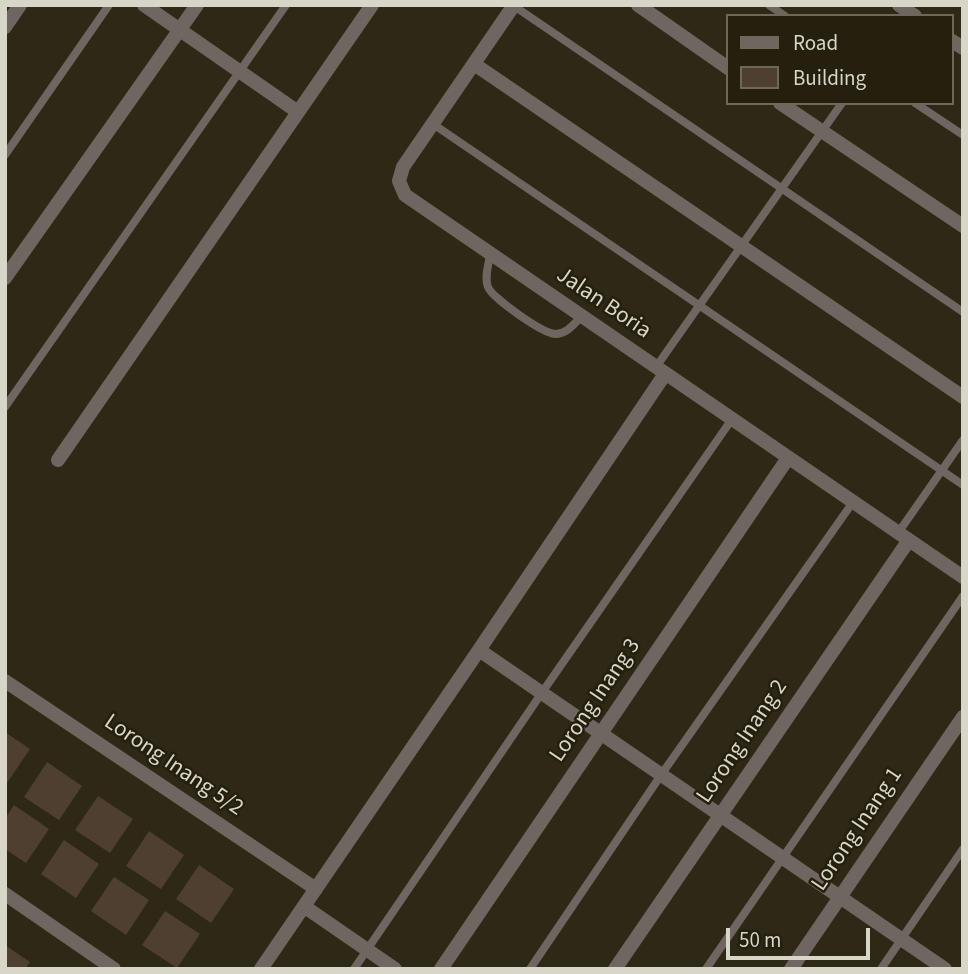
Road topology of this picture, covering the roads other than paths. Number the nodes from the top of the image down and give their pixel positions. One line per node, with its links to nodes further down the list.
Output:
1 (20, 5): 9 (street)
2 (109, 5): 21 (lane)
3 (144, 5): 10 (street)
4 (197, 5): 10 (street)
5 (286, 5): 13 (lane)
6 (372, 5): 17 (street)
7 (638, 5): 12 (street)
8 (514, 6): 11 (street, Jalan Boria); 22 (lane)
9 (5, 27)
10 (180, 30): 13 (street); 26 (street)
11 (474, 64): 18 (street, Jalan Boria); 24 (street)
12 (726, 67)
13 (239, 72): 17 (street); 32 (lane)
14 (783, 105): 19 (street)
15 (841, 105): 19 (lane)
16 (918, 105): 20 (lane)
17 (298, 112): 36 (street)
18 (433, 124): 25 (street, Jalan Boria); 27 (lane)
19 (822, 132): 22 (lane); 23 (street)
20 (963, 135)
21 (5, 155)
22 (782, 188): 24 (lane); 28 (lane)
23 (963, 226)
24 (741, 246): 27 (lane); 31 (street)
25 (490, 254): 29 (street, Jalan Boria); 29 (lane)
26 (5, 278)
27 (700, 305): 30 (lane); 37 (lane)
28 (963, 312)
29 (582, 316): 30 (street, Jalan Boria)
30 (660, 370): 33 (street, Jalan Boria); 43 (street)
31 (963, 397)
32 (5, 407)
33 (732, 419): 35 (street, Jalan Boria); 45 (lane)
34 (963, 440): 37 (lane)
35 (788, 458): 39 (street, Jalan Boria); 47 (street, Lorong Inang 3)
36 (58, 460)
37 (942, 471): 38 (lane); 40 (lane)
38 (963, 485)
39 (853, 502): 40 (street, Jalan Boria); 48 (lane)
40 (903, 537): 41 (street, Jalan Boria); 49 (street, Lorong Inang 2)
41 (963, 577)
42 (963, 596): 51 (lane)
43 (479, 650): 45 (street); 52 (street)
44 (5, 681): 52 (street, Lorong Inang 5/2)
45 (541, 694): 47 (street); 57 (lane)
46 (963, 717): 54 (street, Lorong Inang 1)
47 (602, 734): 48 (street); 62 (street, Lorong Inang 3)
48 (661, 775): 49 (street); 63 (lane)
49 (721, 815): 51 (street); 64 (street, Lorong Inang 2)
50 (963, 849): 56 (lane)
51 (783, 858): 54 (street); 65 (lane)
52 (316, 889): 55 (street)
53 (5, 894): 58 (street)
54 (841, 897): 56 (street); 66 (street, Lorong Inang 1)
55 (304, 907): 57 (street); 59 (street)
56 (901, 939): 67 (lane); 68 (street)
57 (367, 950): 60 (lane); 61 (street)
58 (114, 969)
59 (261, 969)
60 (354, 969)
61 (396, 969)
62 (441, 969)
63 (530, 969)
64 (615, 969)
65 (706, 969)
66 (791, 969)
67 (881, 969)
68 (945, 969)

